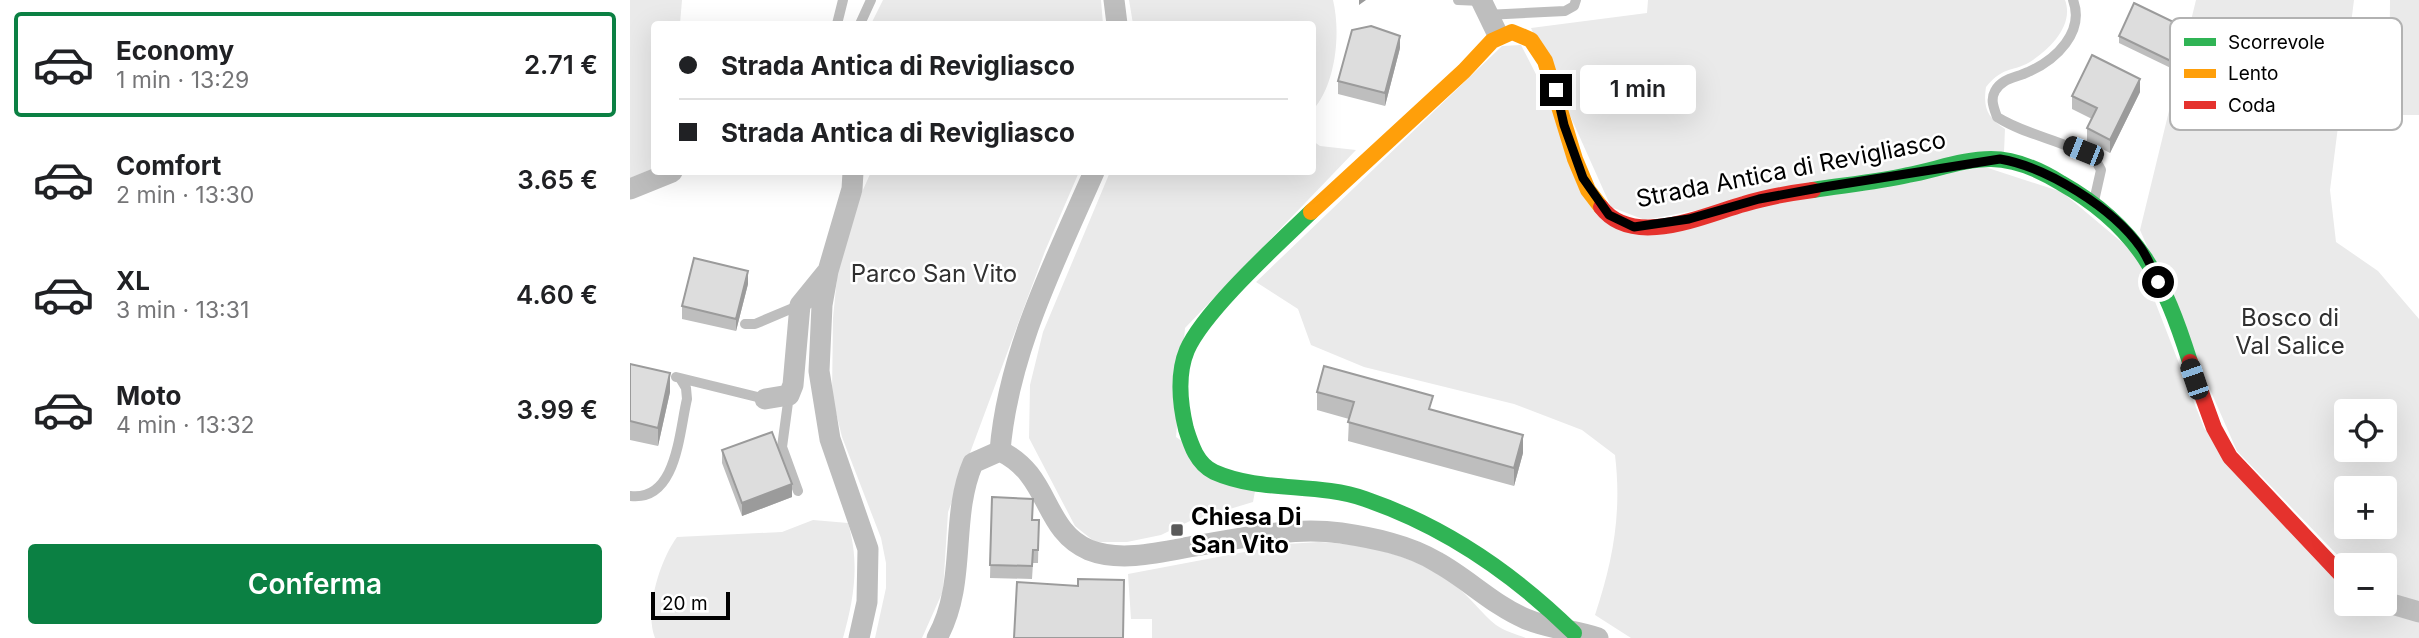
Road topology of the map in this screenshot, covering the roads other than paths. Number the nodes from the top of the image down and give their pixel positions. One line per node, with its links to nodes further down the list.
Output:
1 (843, 0): 8 (lane)
2 (871, 0): 9 (lane)
3 (1114, 0): 10 (street)
4 (1458, 0): 7 (lane)
5 (1576, 0): 7 (lane)
6 (2073, 0): 16 (lane)
7 (1483, 5): 11 (street)
8 (838, 21)
9 (861, 21)
10 (1117, 21)
11 (1498, 35): 16 (street, Strada Antica di Revigliasco); 30 (street)
12 (665, 175): 15 (street)
13 (853, 175): 17 (street)
14 (1093, 175): 24 (street)
15 (630, 189)
16 (2094, 204): 27 (street, Strada Antica di Revigliasco)
17 (828, 271): 18 (street); 31 (street)
18 (800, 305): 19 (lane); 22 (street)
19 (745, 324)
20 (668, 375): 21 (lane)
21 (680, 378): 23 (lane); 26 (lane)
22 (789, 396): 23 (street); 25 (lane)
23 (765, 399)
24 (1000, 451): 30 (street); 32 (street)
25 (798, 491)
26 (630, 496)
27 (2334, 569)
28 (2397, 606): 29 (street)
29 (2419, 612)
30 (1574, 633): 33 (street)
31 (859, 638)
32 (937, 638)
33 (1598, 638)

